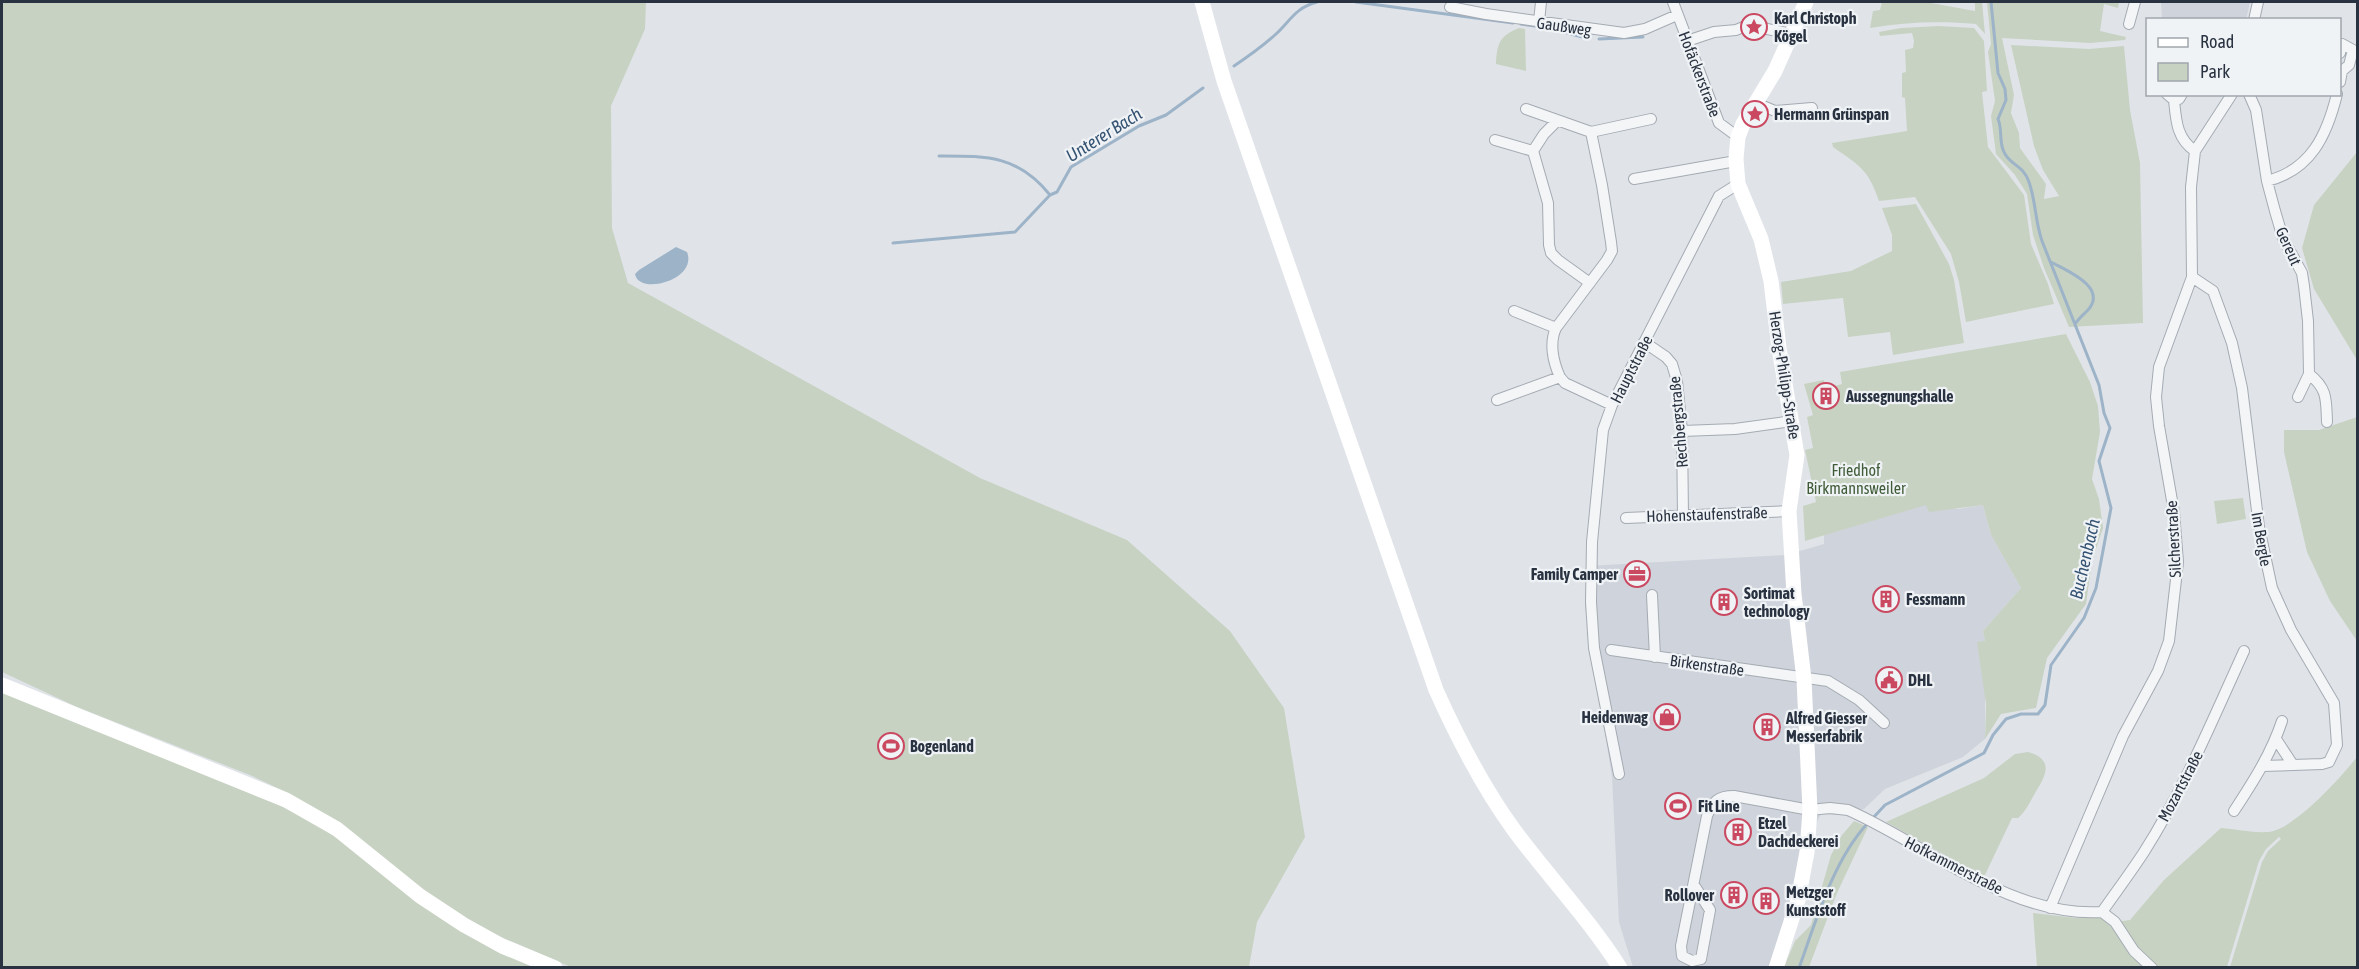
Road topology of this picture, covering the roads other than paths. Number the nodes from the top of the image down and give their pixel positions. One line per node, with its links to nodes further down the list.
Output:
1 (1202, 2): 68 (street)
2 (1541, 2): 10 (street)
3 (1673, 2): 8 (street, Hofäckerstraße)
4 (1806, 2): 12 (street)
5 (2135, 2): 11 (street)
6 (2258, 2): 9 (street)
7 (1450, 7): 10 (street, Gaußweg)
8 (1677, 15): 10 (street, Gaußweg); 13 (street, Hofäckerstraße)
9 (2254, 18)
10 (1539, 22)
11 (2129, 24)
12 (1792, 34): 13 (street); 20 (street)
13 (1687, 41): 26 (street, Hofäckerstraße)
14 (2341, 48): 15 (street)
15 (2341, 68)
16 (2174, 96): 29 (street)
17 (2231, 96): 29 (street, Silcherstraße)
18 (2250, 96): 32 (street, Gereut)
19 (2336, 96): 32 (street)
20 (1756, 103): 21 (street); 26 (street)
21 (1812, 108)
22 (1526, 109): 24 (street)
23 (1650, 119): 25 (street)
24 (1557, 121): 25 (street); 28 (street)
25 (1591, 132): 35 (street)
26 (1738, 137): 30 (street)
27 (1496, 140): 28 (street)
28 (1533, 151): 35 (street)
29 (2195, 151): 34 (street, Silcherstraße)
30 (1736, 161): 31 (street); 33 (street)
31 (1634, 179)
32 (2267, 181): 39 (street, Gereut)
33 (1738, 184): 38 (street, Hauptstraße); 44 (street, Herzog-Philipp-Straße)
34 (2192, 277): 59 (street, Im Bergle); 65 (street, Silcherstraße)
35 (1590, 283): 37 (street)
36 (1514, 311): 37 (street)
37 (1556, 328): 40 (street)
38 (1644, 342): 43 (street, Hauptstraße); 46 (street, Rechbergstraße)
39 (2309, 374): 41 (street, Gereut); 45 (street)
40 (1560, 377): 42 (street); 43 (street)
41 (2298, 397)
42 (1497, 400)
43 (1612, 405): 61 (street, Hauptstraße)
44 (1792, 421): 46 (street); 47 (street, Herzog-Philipp-Straße)
45 (2327, 422)
46 (1682, 431): 48 (street, Rechbergstraße)
47 (1788, 511): 48 (street, Hohenstaufenstraße); 54 (street, Herzog-Philipp-Straße)
48 (1683, 516): 49 (street, Hohenstaufenstraße)
49 (1626, 518)
50 (1652, 595): 53 (street)
51 (1611, 650): 53 (street, Birkenstraße)
52 (2244, 651): 66 (street, Mozartstraße)
53 (1655, 657): 54 (street, Birkenstraße)
54 (1804, 679): 57 (street); 62 (street, Herzog-Philipp-Straße)
55 (2, 685): 67 (street)
56 (2282, 721): 58 (street)
57 (1884, 723)
58 (2276, 739): 59 (street); 60 (street)
59 (2293, 765): 60 (street, Im Bergle)
60 (2263, 766): 63 (street)
61 (1619, 774)
62 (1810, 810): 64 (street, Hofkammerstraße); 65 (street, Hofkammerstraße); 69 (street, Herzog-Philipp-Straße)
63 (2234, 811)
64 (1694, 885): 64 (street, Hofkammerstraße)
65 (2050, 908): 66 (street, Hofkammerstraße)
66 (2102, 912): 70 (street)
67 (555, 968)
68 (1620, 968)
69 (1776, 968)
70 (2152, 968)

